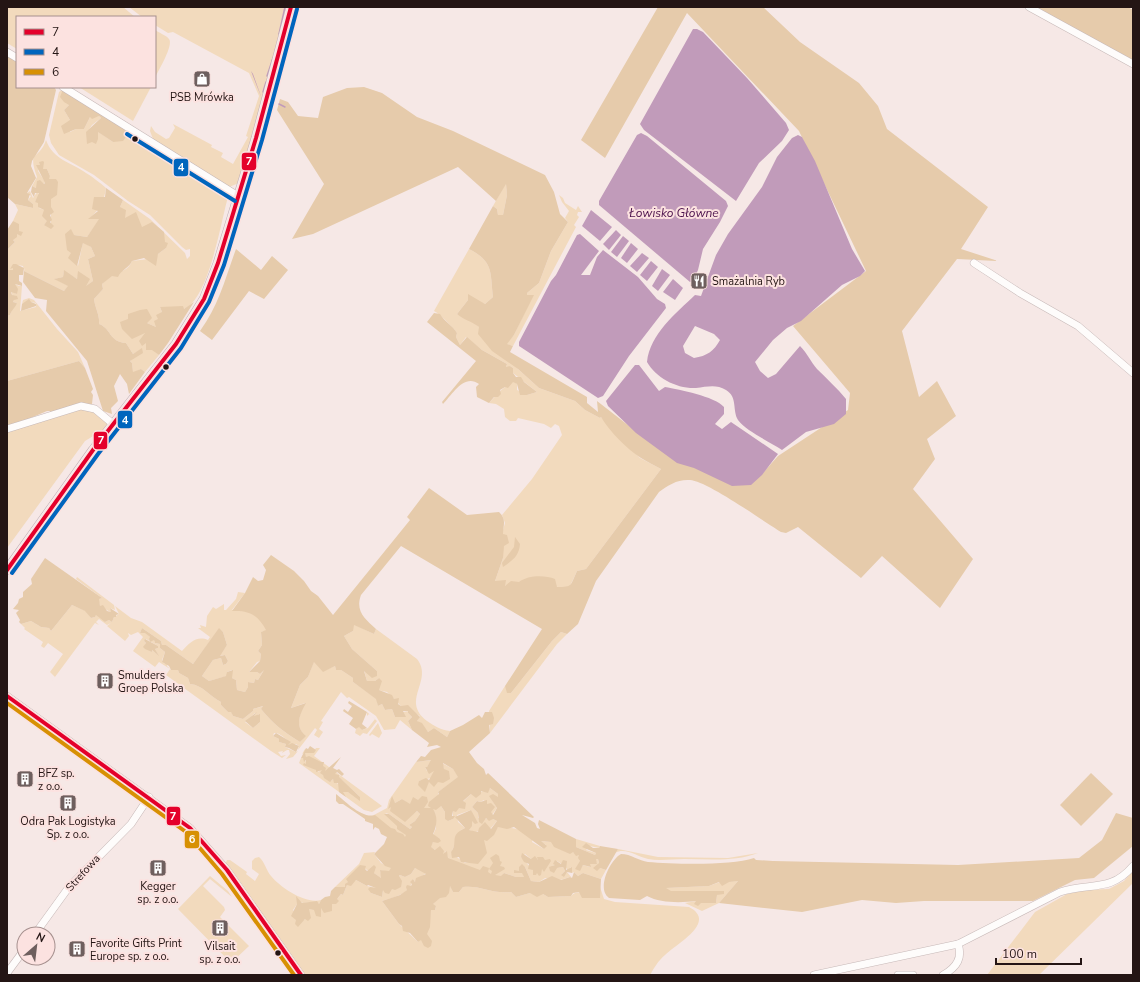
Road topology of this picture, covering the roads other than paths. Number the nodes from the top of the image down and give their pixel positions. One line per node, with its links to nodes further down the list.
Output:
1 (291, 7): 7 (main road)
2 (1029, 7): 5 (street)
3 (7, 52): 4 (street)
4 (16, 57)
5 (1133, 64)
6 (65, 88): 7 (street)
7 (238, 196): 10 (main road)
8 (974, 263): 9 (street)
9 (1133, 373)
10 (113, 424): 11 (street); 12 (main road)
11 (7, 430)
12 (7, 570)
13 (7, 696): 14 (street)
14 (149, 797): 16 (street, Strefowa); 20 (street)
15 (1133, 866): 17 (street)
16 (41, 926)
17 (958, 944): 21 (street); 24 (street)
18 (16, 961): 19 (street)
19 (7, 973)
20 (301, 975)
21 (814, 975)
22 (903, 975): 23 (street)
23 (913, 975)
24 (943, 975)

